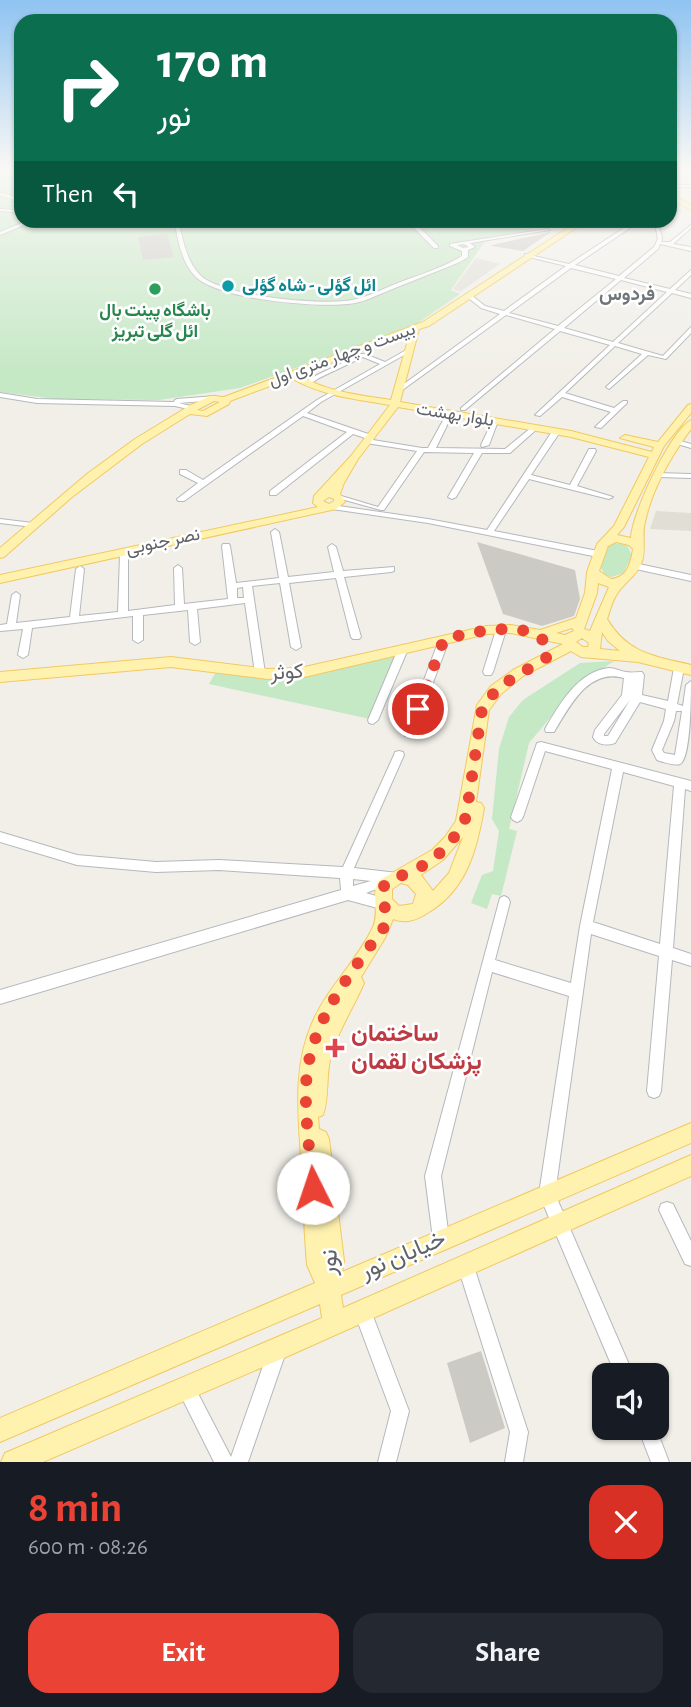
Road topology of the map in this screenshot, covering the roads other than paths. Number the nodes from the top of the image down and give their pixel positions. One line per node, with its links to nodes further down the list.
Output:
1 (182, 236): 10 (street)
2 (425, 236): 11 (street)
3 (519, 236): 10 (street)
4 (522, 236): 10 (street)
5 (557, 236): 13 (main road, بیست و چهار متری اول)
6 (615, 236): 14 (street)
7 (660, 236): 9 (street)
8 (679, 236): 9 (street)
9 (662, 243): 12 (street); 16 (street)
10 (465, 246)
11 (436, 247)
12 (691, 249)
13 (527, 255): 14 (street); 18 (main road, بیست و چهار متری اول)
14 (570, 266): 16 (street); 20 (street)
15 (691, 272): 17 (street)
16 (620, 278): 17 (street); 21 (street)
17 (672, 291): 19 (street); 24 (street)
18 (468, 295): 20 (street); 22 (main road, بیست و چهار متری اول)
19 (691, 296)
20 (507, 313): 21 (street); 31 (street)
21 (560, 328): 24 (street); 40 (street)
22 (415, 329): 25 (main road); 28 (main road, بیست و چهار متری اول)
23 (691, 329): 26 (street)
24 (615, 343): 26 (street); 33 (street)
25 (410, 349): 27 (street); 31 (main road)
26 (648, 353): 30 (street)
27 (385, 364): 29 (street); 32 (street)
28 (291, 374): 29 (main road); 35 (main road, بیست و چهار متری اول)
29 (307, 384): 32 (main road)
30 (609, 387)
31 (399, 390): 37 (main road)
32 (334, 393): 37 (main road); 43 (street)
33 (560, 394): 42 (street); 45 (street)
34 (0, 395): 38 (street)
35 (220, 399): 38 (street); 41 (main road, بیست و چهار متری اول)
36 (625, 402): 42 (street)
37 (396, 403): 40 (main road, بلوار بهشت); 44 (main road, بلوار بهشت); 52 (main road)
38 (157, 404): 41 (street)
39 (691, 407): 54 (main road)
40 (463, 409): 56 (main road, بلوار بهشت)
41 (194, 411): 77 (main road, بیست و چهار متری اول)
42 (616, 411): 48 (street)
43 (302, 413): 50 (street); 66 (street)
44 (450, 413): 46 (main road, بلوار بهشت); 58 (street)
45 (538, 415)
46 (495, 421): 49 (main road, بلوار بهشت); 57 (street)
47 (691, 424): 53 (main road)
48 (600, 427)
49 (534, 428): 51 (main road, بلوار بهشت); 57 (street)
50 (353, 431): 52 (street); 68 (street)
51 (556, 432): 56 (main road, بلوار بهشت); 64 (street)
52 (370, 439): 58 (street); 61 (main road)
53 (677, 441): 55 (street); 63 (main road)
54 (660, 445): 56 (main road, بلوار بهشت); 60 (main road)
55 (691, 446)
56 (644, 447): 60 (main road, بلوار بهشت)
57 (482, 448): 58 (street); 70 (street)
58 (426, 450): 74 (street)
59 (592, 451): 67 (street)
60 (654, 455): 80 (main road)
61 (354, 458): 69 (main road); 73 (main road)
62 (183, 472): 66 (street)
63 (659, 475): 65 (street); 82 (main road)
64 (526, 476): 67 (street); 79 (street)
65 (691, 476)
66 (203, 483): 72 (street)
67 (572, 488): 71 (street)
68 (273, 494)
69 (319, 497): 73 (main road); 91 (main road, نصر جنوبی)
70 (452, 497)
71 (609, 497)
72 (181, 499)
73 (333, 502): 74 (street); 76 (street); 95 (main road, نصر جنوبی)
74 (381, 508): 76 (street)
75 (0, 521): 77 (street)
76 (428, 521): 79 (street)
77 (33, 525): 85 (main road, بیست و چهار متری اول)
78 (275, 532): 96 (street)
79 (489, 533): 84 (street)
80 (608, 539): 82 (main road); 84 (main road)
81 (226, 546): 99 (street)
82 (637, 546): 87 (main road)
83 (332, 547): 93 (street)
84 (598, 554): 92 (main road)
85 (5, 555)
86 (124, 555): 106 (street)
87 (634, 566): 94 (street); 97 (main road)
88 (177, 568): 104 (street)
89 (80, 569): 107 (street)
90 (391, 569): 93 (street)
91 (0, 571)
92 (593, 572): 97 (main road); 116 (main road)
93 (340, 575): 96 (street); 113 (street)
94 (691, 578)
95 (0, 579)
96 (284, 580): 98 (street); 118 (street)
97 (622, 582): 108 (main road)
98 (247, 584): 99 (street); 101 (street)
99 (232, 586): 102 (street)
100 (16, 595): 110 (street)
101 (249, 600): 102 (street); 125 (street)
102 (233, 601): 103 (street)
103 (192, 606): 104 (street); 117 (street)
104 (180, 608): 105 (street)
105 (138, 612): 106 (street); 115 (street)
106 (123, 614): 107 (street)
107 (78, 619): 109 (street); 110 (street)
108 (601, 619): 116 (main road); 121 (main road)
109 (28, 625): 110 (street); 120 (street)
110 (4, 627)
111 (501, 630): 112 (main road, کوثر); 114 (main road, کوثر); 124 (street)
112 (535, 633): 116 (main road, کوثر); 116 (main road); 122 (main road)
113 (356, 637)
114 (444, 639): 119 (main road, کوثر); 132 (street)
115 (138, 640)
116 (582, 641): 121 (main road, کوثر); 122 (main road)
117 (195, 642)
118 (296, 647)
119 (403, 649): 125 (main road, کوثر); 130 (street)
120 (23, 654)
121 (638, 657): 123 (main road)
122 (552, 658): 139 (main road); 143 (main road, نور)
123 (685, 669): 128 (street)
124 (488, 672)
125 (260, 673): 126 (main road, کوثر)
126 (0, 677)
127 (691, 685): 129 (street)
128 (672, 707): 129 (street); 129 (street); 131 (street)
129 (685, 710)
130 (373, 720)
131 (550, 729)
132 (409, 733)
133 (399, 755): 138 (street)
134 (618, 768): 135 (street); 136 (street); 144 (street)
135 (685, 784): 145 (street)
136 (517, 817)
137 (0, 837): 138 (street)
138 (346, 873): 139 (street); 140 (street)
139 (395, 877): 140 (street); 142 (main road); 143 (main road)
140 (348, 894): 142 (street); 149 (street)
141 (504, 902): 147 (street)
142 (386, 905): 143 (main road); 159 (main road, نور)
143 (418, 911): 159 (main road, نور)
144 (586, 926): 145 (street); 148 (street)
145 (667, 953): 146 (street); 150 (street)
146 (691, 960)
147 (489, 965): 148 (street); 156 (street)
148 (576, 991): 153 (street)
149 (0, 998)
150 (654, 1091)
151 (691, 1133): 153 (main road, خیابان نور)
152 (691, 1165): 155 (main road, خیابان نور)
153 (547, 1194): 155 (street); 156 (main road, خیابان نور)
154 (667, 1210): 157 (street)
155 (561, 1223): 158 (main road, خیابان نور); 163 (street)
156 (441, 1239): 159 (main road, خیابان نور)
157 (691, 1258)
158 (465, 1265): 160 (main road, خیابان نور); 172 (street)
159 (328, 1287): 161 (main road); 165 (main road, خیابان نور)
160 (362, 1309): 161 (main road, خیابان نور); 171 (street)
161 (334, 1322): 162 (main road, خیابان نور)
162 (278, 1349): 164 (main road, خیابان نور); 170 (street)
163 (620, 1363)
164 (186, 1388): 168 (main road, خیابان نور); 169 (street)
165 (0, 1430)
166 (650, 1440): 167 (street)
167 (656, 1457)
168 (15, 1462)
169 (224, 1462)
170 (239, 1462)
171 (387, 1462)
172 (514, 1462)

